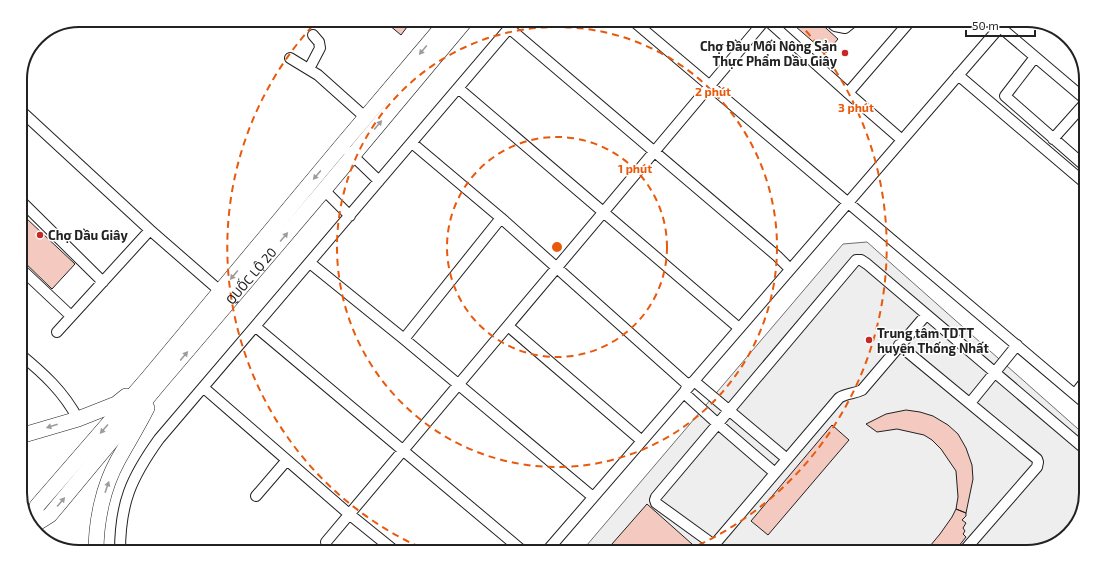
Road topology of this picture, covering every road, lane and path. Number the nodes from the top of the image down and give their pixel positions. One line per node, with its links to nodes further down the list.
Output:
1 (442, 27): 21 (highway, QUỐC LỘ 20, one-way to 21)
2 (460, 27): 25 (highway, QUỐC LỘ 20, one-way to 2)
3 (640, 27): 15 (street)
4 (760, 27): 15 (street)
5 (774, 27): 17 (street)
6 (905, 27): 17 (street)
7 (1000, 27): 14 (street)
8 (1007, 27): 11 (street)
9 (509, 28): 16 (street); 26 (street)
10 (313, 35): 13 (street)
11 (1035, 57): 18 (street); 22 (street)
12 (290, 58): 13 (street)
13 (309, 69): 21 (street)
14 (958, 75): 23 (street); 28 (street)
15 (710, 85): 26 (street); 31 (street)
16 (458, 88): 24 (street); 33 (street)
17 (848, 93): 23 (street)
18 (1079, 95)
19 (1079, 109): 22 (street)
20 (27, 116): 36 (street)
21 (365, 117): 25 (highway, QUỐC LỘ 20)
22 (1053, 139): 27 (street)
23 (902, 140): 31 (street)
24 (412, 143): 29 (street); 35 (street)
25 (347, 150): 29 (street); 30 (highway, QUỐC LỘ 20); 42 (highway, QUỐC LỘ 20, one-way to 42)
26 (654, 152): 33 (street); 39 (street)
27 (1079, 161)
28 (1079, 174)
29 (379, 181): 34 (street)
30 (324, 190): 34 (street); 54 (highway, QUỐC LỘ 20, one-way to 30)
31 (848, 202): 39 (street); 51 (street)
32 (27, 207): 41 (street)
33 (604, 212): 38 (street); 47 (street)
34 (350, 216): 37 (street)
35 (501, 218): 38 (street); 49 (street)
36 (150, 230): 41 (street); 42 (street)
37 (310, 263): 46 (street); 49 (street)
38 (556, 268): 45 (street); 56 (street)
39 (790, 269): 47 (street)
40 (27, 274): 44 (street)
41 (103, 282): 44 (street)
42 (220, 291): 54 (highway, QUỐC LỘ 20)
43 (926, 315): 50 (street); 53 (street); 62 (street)
44 (72, 316): 48 (street)
45 (508, 326): 55 (street); 66 (street)
46 (256, 327): 57 (street); 68 (street)
47 (739, 328): 56 (street)
48 (57, 332)
49 (404, 339): 55 (street)
50 (899, 345): 61 (street); 69 (street)
51 (1017, 345): 53 (street); 59 (street)
52 (27, 360): 63 (street)
53 (995, 373): 61 (street); 67 (street)
54 (154, 382): 63 (highway); 75 (highway, QUỐC LỘ 20); 77 (highway, one-way to 54)
55 (458, 385): 68 (street); 73 (street)
56 (689, 386): 62 (street); 64 (street); 66 (street)
57 (204, 388): 70 (street); 78 (street)
58 (1079, 389): 59 (street)
59 (1075, 394): 60 (street)
60 (1079, 398)
61 (970, 404): 84 (street)
62 (729, 410): 64 (street); 69 (street)
63 (78, 419): 65 (highway, one-way to 65)
64 (718, 424): 71 (street); 82 (street)
65 (27, 434)
66 (642, 441): 73 (street)
67 (1079, 444)
68 (403, 450): 74 (street); 80 (street)
69 (787, 459): 71 (street)
70 (287, 460): 72 (street); 74 (street)
71 (775, 473): 83 (street)
72 (256, 496)
73 (593, 497): 81 (street)
74 (349, 514): 76 (street); 79 (street)
75 (33, 518)
76 (326, 542)
77 (96, 545)
78 (120, 545)
79 (387, 545)
80 (516, 545)
81 (552, 545)
82 (711, 545)
83 (717, 545)
84 (969, 545)

